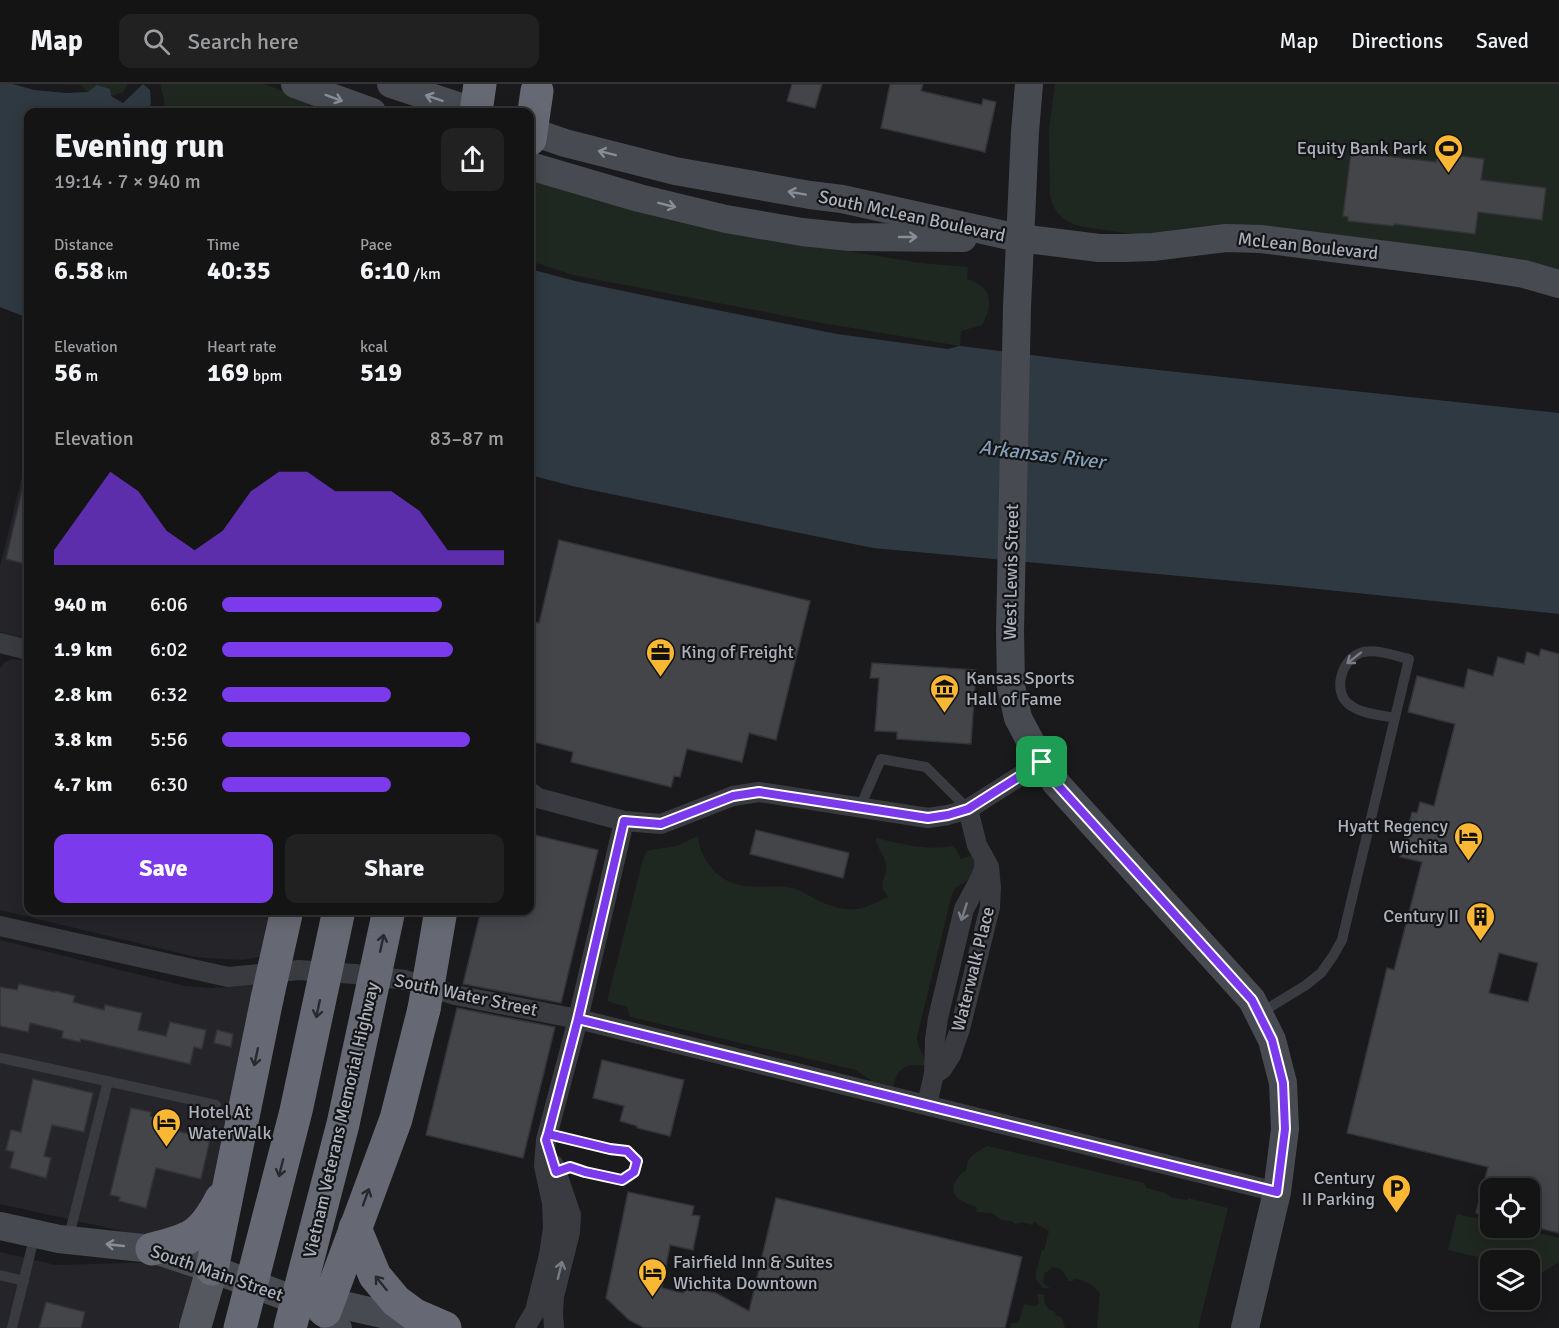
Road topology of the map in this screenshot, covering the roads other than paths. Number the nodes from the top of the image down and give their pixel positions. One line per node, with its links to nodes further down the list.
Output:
1 (295, 84): 6 (street, one-way to 6)
2 (392, 84): 7 (street, one-way to 2)
3 (480, 84): 8 (highway)
4 (1029, 84): 12 (street, West Lewis Street)
5 (537, 87): 9 (highway, bridge)
6 (361, 108)
7 (464, 108)
8 (477, 108)
9 (534, 109)
10 (534, 132): 12 (street, South McLean Boulevard, one-way to 10)
11 (534, 167): 12 (street, South McLean Boulevard, one-way to 12)
12 (1019, 238): 13 (street, McLean Boulevard); 17 (street, West Lewis Street)
13 (1559, 284)
14 (0, 643): 15 (street)
15 (24, 649)
16 (1395, 718): 16 (lane, one-way to 16); 27 (lane)
17 (1042, 762): 20 (street); 27 (street, West Lewis Street)
18 (534, 795): 21 (street)
19 (860, 807): 20 (street); 20 (lane); 21 (street)
20 (968, 809): 31 (street, Waterwalk Place)
21 (624, 821): 28 (street)
22 (286, 915): 35 (highway, one-way to 35, bridge)
23 (338, 915): 48 (highway, one-way to 48, bridge)
24 (388, 915): 49 (highway, Vietnam Veterans Memorial Highway, one-way to 24, bridge)
25 (440, 915): 38 (highway, one-way to 25, bridge)
26 (0, 926): 28 (street, South Water Street)
27 (1255, 1007): 36 (street, West Lewis Street)
28 (578, 1019): 31 (street, South Water Street); 33 (street)
29 (0, 1058): 30 (lane)
30 (108, 1081): 32 (lane); 40 (lane)
31 (927, 1104): 36 (street, South Water Street)
32 (216, 1105)
33 (547, 1137): 34 (street); 34 (lane); 51 (street)
34 (556, 1172): 52 (street, one-way to 34)
35 (230, 1182): 41 (highway); 42 (highway)
36 (1277, 1192): 53 (street, West Lewis Street)
37 (0, 1226): 39 (street, South Main Street)
38 (355, 1228): 45 (highway); 50 (highway, one-way to 38)
39 (36, 1234): 40 (street, South Main Street); 44 (lane)
40 (68, 1240): 41 (street, South Main Street, one-way to 40)
41 (152, 1249): 42 (street, South Main Street)
42 (212, 1269): 45 (street, South Main Street); 47 (main road)
43 (0, 1275): 44 (lane)
44 (24, 1281): 46 (lane)
45 (328, 1322): 50 (street, South Main Street)
46 (12, 1328)
47 (195, 1328)
48 (240, 1328)
49 (290, 1328)
50 (443, 1328)
51 (525, 1328)
52 (554, 1328)
53 (1245, 1328)

